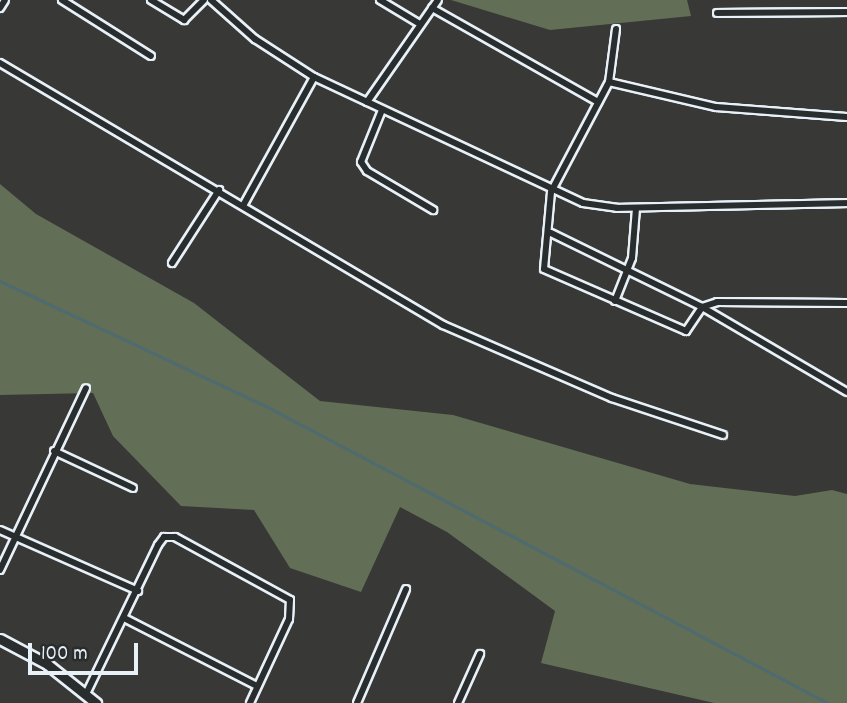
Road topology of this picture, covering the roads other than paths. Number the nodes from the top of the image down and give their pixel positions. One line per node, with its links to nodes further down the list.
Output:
1 (5, 0): 9 (street)
2 (62, 0): 14 (street)
3 (151, 0): 4 (street)
4 (204, 0)
5 (211, 0): 16 (street)
6 (380, 0): 12 (street)
7 (438, 0): 8 (street)
8 (432, 8): 12 (street); 19 (street)
9 (0, 9)
10 (847, 12): 11 (street)
11 (717, 13)
12 (420, 24): 18 (street)
13 (616, 30): 17 (street)
14 (151, 56)
15 (0, 63): 22 (street)
16 (314, 77): 18 (street); 25 (street)
17 (609, 82): 19 (street); 21 (street)
18 (367, 102): 20 (street)
19 (598, 102): 23 (street)
20 (382, 110): 23 (street); 27 (street)
21 (847, 117)
22 (219, 190): 25 (street); 29 (street)
23 (551, 191): 26 (street); 28 (street)
24 (847, 203): 26 (street)
25 (244, 204): 36 (street)
26 (636, 208): 30 (street)
27 (433, 210)
28 (551, 233): 30 (street); 31 (street)
29 (172, 263)
30 (627, 274): 31 (street); 33 (street)
31 (615, 301): 33 (street)
32 (847, 303): 33 (street)
33 (702, 307): 35 (street)
34 (86, 388): 37 (street)
35 (847, 392)
36 (723, 435)
37 (54, 451): 38 (street); 40 (street)
38 (133, 488)
39 (0, 530): 40 (street)
40 (15, 536): 41 (street); 43 (street)
41 (0, 570)
42 (405, 589): 51 (street)
43 (138, 591): 44 (street); 47 (street)
44 (124, 618): 47 (street); 48 (street)
45 (0, 639): 48 (street)
46 (480, 654): 52 (street)
47 (257, 685): 50 (street)
48 (86, 694): 49 (street)
49 (96, 703)
50 (250, 703)
51 (357, 703)
52 (458, 703)

